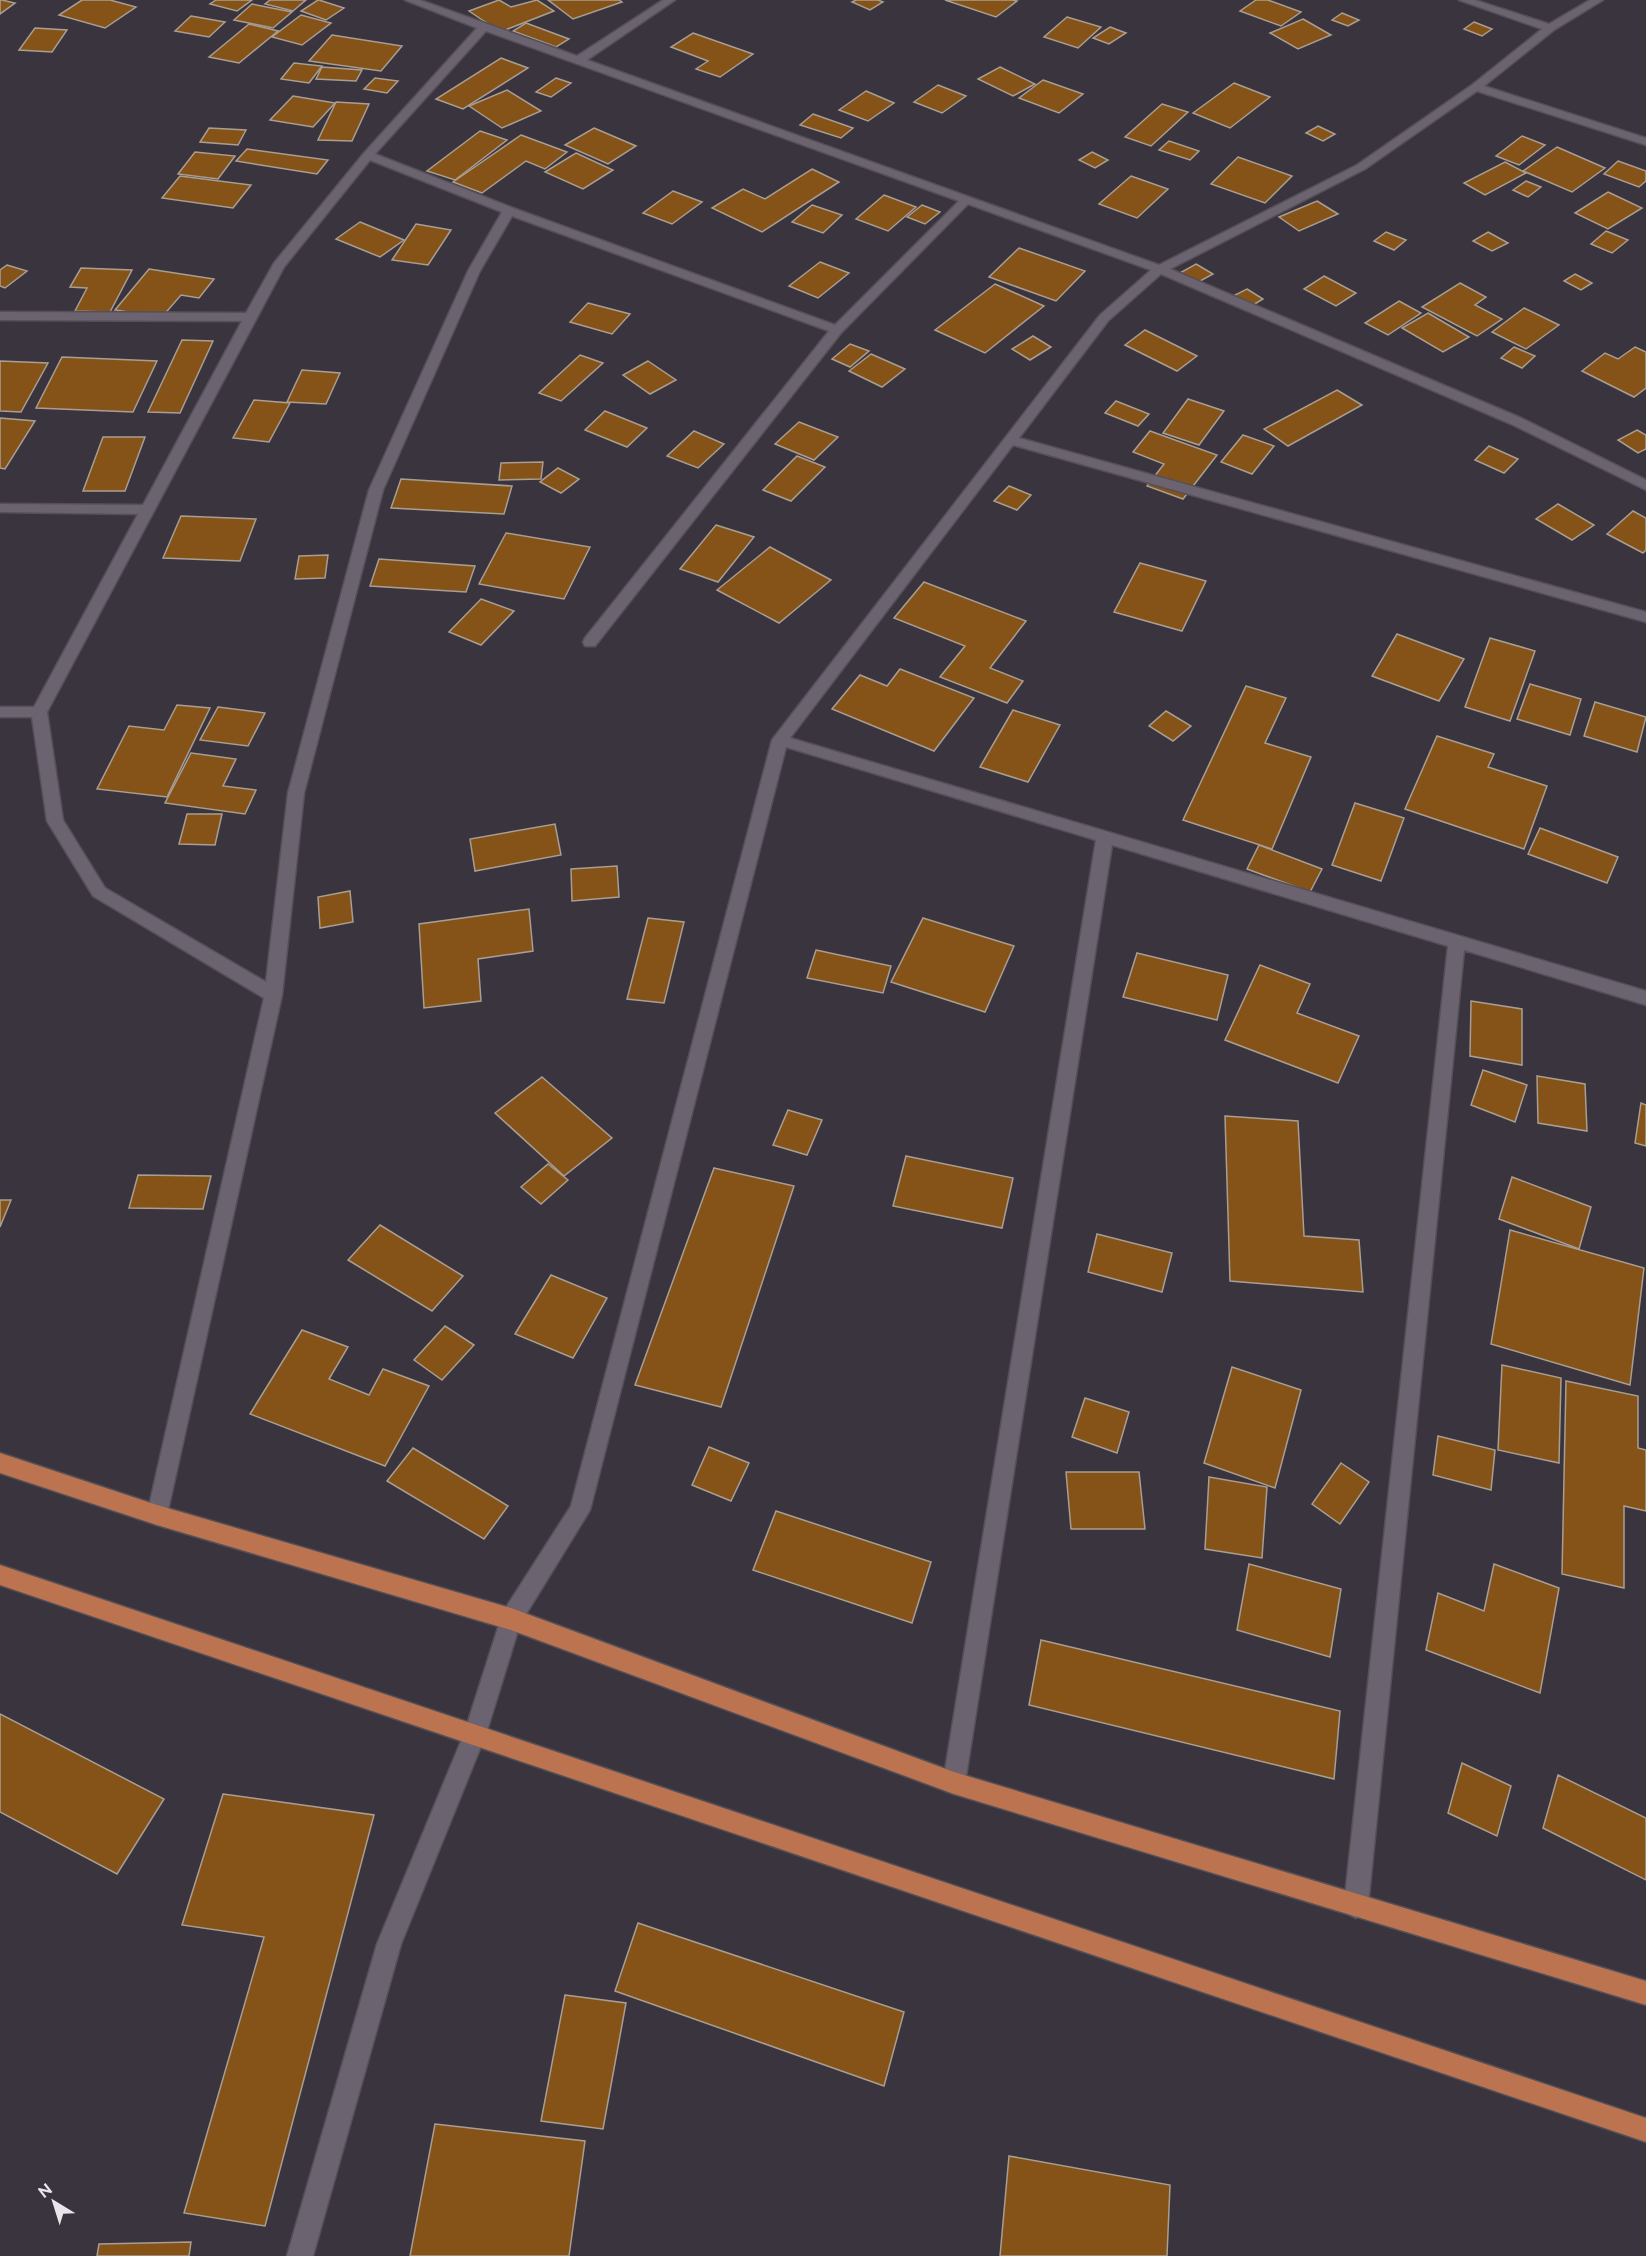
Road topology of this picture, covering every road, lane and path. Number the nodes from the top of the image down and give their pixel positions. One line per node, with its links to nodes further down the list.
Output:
1 (410, 0): 5 (street)
2 (670, 0): 7 (street)
3 (1464, 0): 6 (street)
4 (1598, 0): 6 (street)
5 (484, 27): 7 (street); 10 (street)
6 (1550, 28): 8 (street)
7 (579, 60): 11 (street)
8 (1476, 87): 9 (street); 13 (street)
9 (1646, 142)
10 (368, 155): 12 (street); 15 (street)
11 (967, 199): 13 (street); 16 (street)
12 (509, 211): 16 (street); 28 (street)
13 (1160, 269): 17 (street); 18 (street)
14 (0, 316): 15 (street)
15 (249, 317): 20 (street)
16 (837, 330): 22 (street)
17 (1010, 441): 21 (street); 25 (street)
18 (1646, 486)
19 (0, 508): 20 (street)
20 (146, 510): 24 (street)
21 (1646, 617)
22 (590, 642)
23 (0, 712): 24 (street)
24 (39, 712): 28 (street)
25 (780, 740): 26 (street); 33 (street)
26 (1105, 837): 27 (street); 35 (street)
27 (1457, 941): 29 (street); 36 (street)
28 (273, 995): 31 (street)
29 (1646, 998)
30 (0, 1463): 31 (main road)
31 (157, 1515): 33 (main road)
32 (0, 1575): 34 (main road)
33 (512, 1619): 34 (street); 35 (main road)
34 (475, 1734): 38 (main road); 39 (street)
35 (954, 1783): 36 (main road)
36 (1356, 1906): 37 (main road)
37 (1646, 1993)
38 (1646, 2130)
39 (300, 2256)

